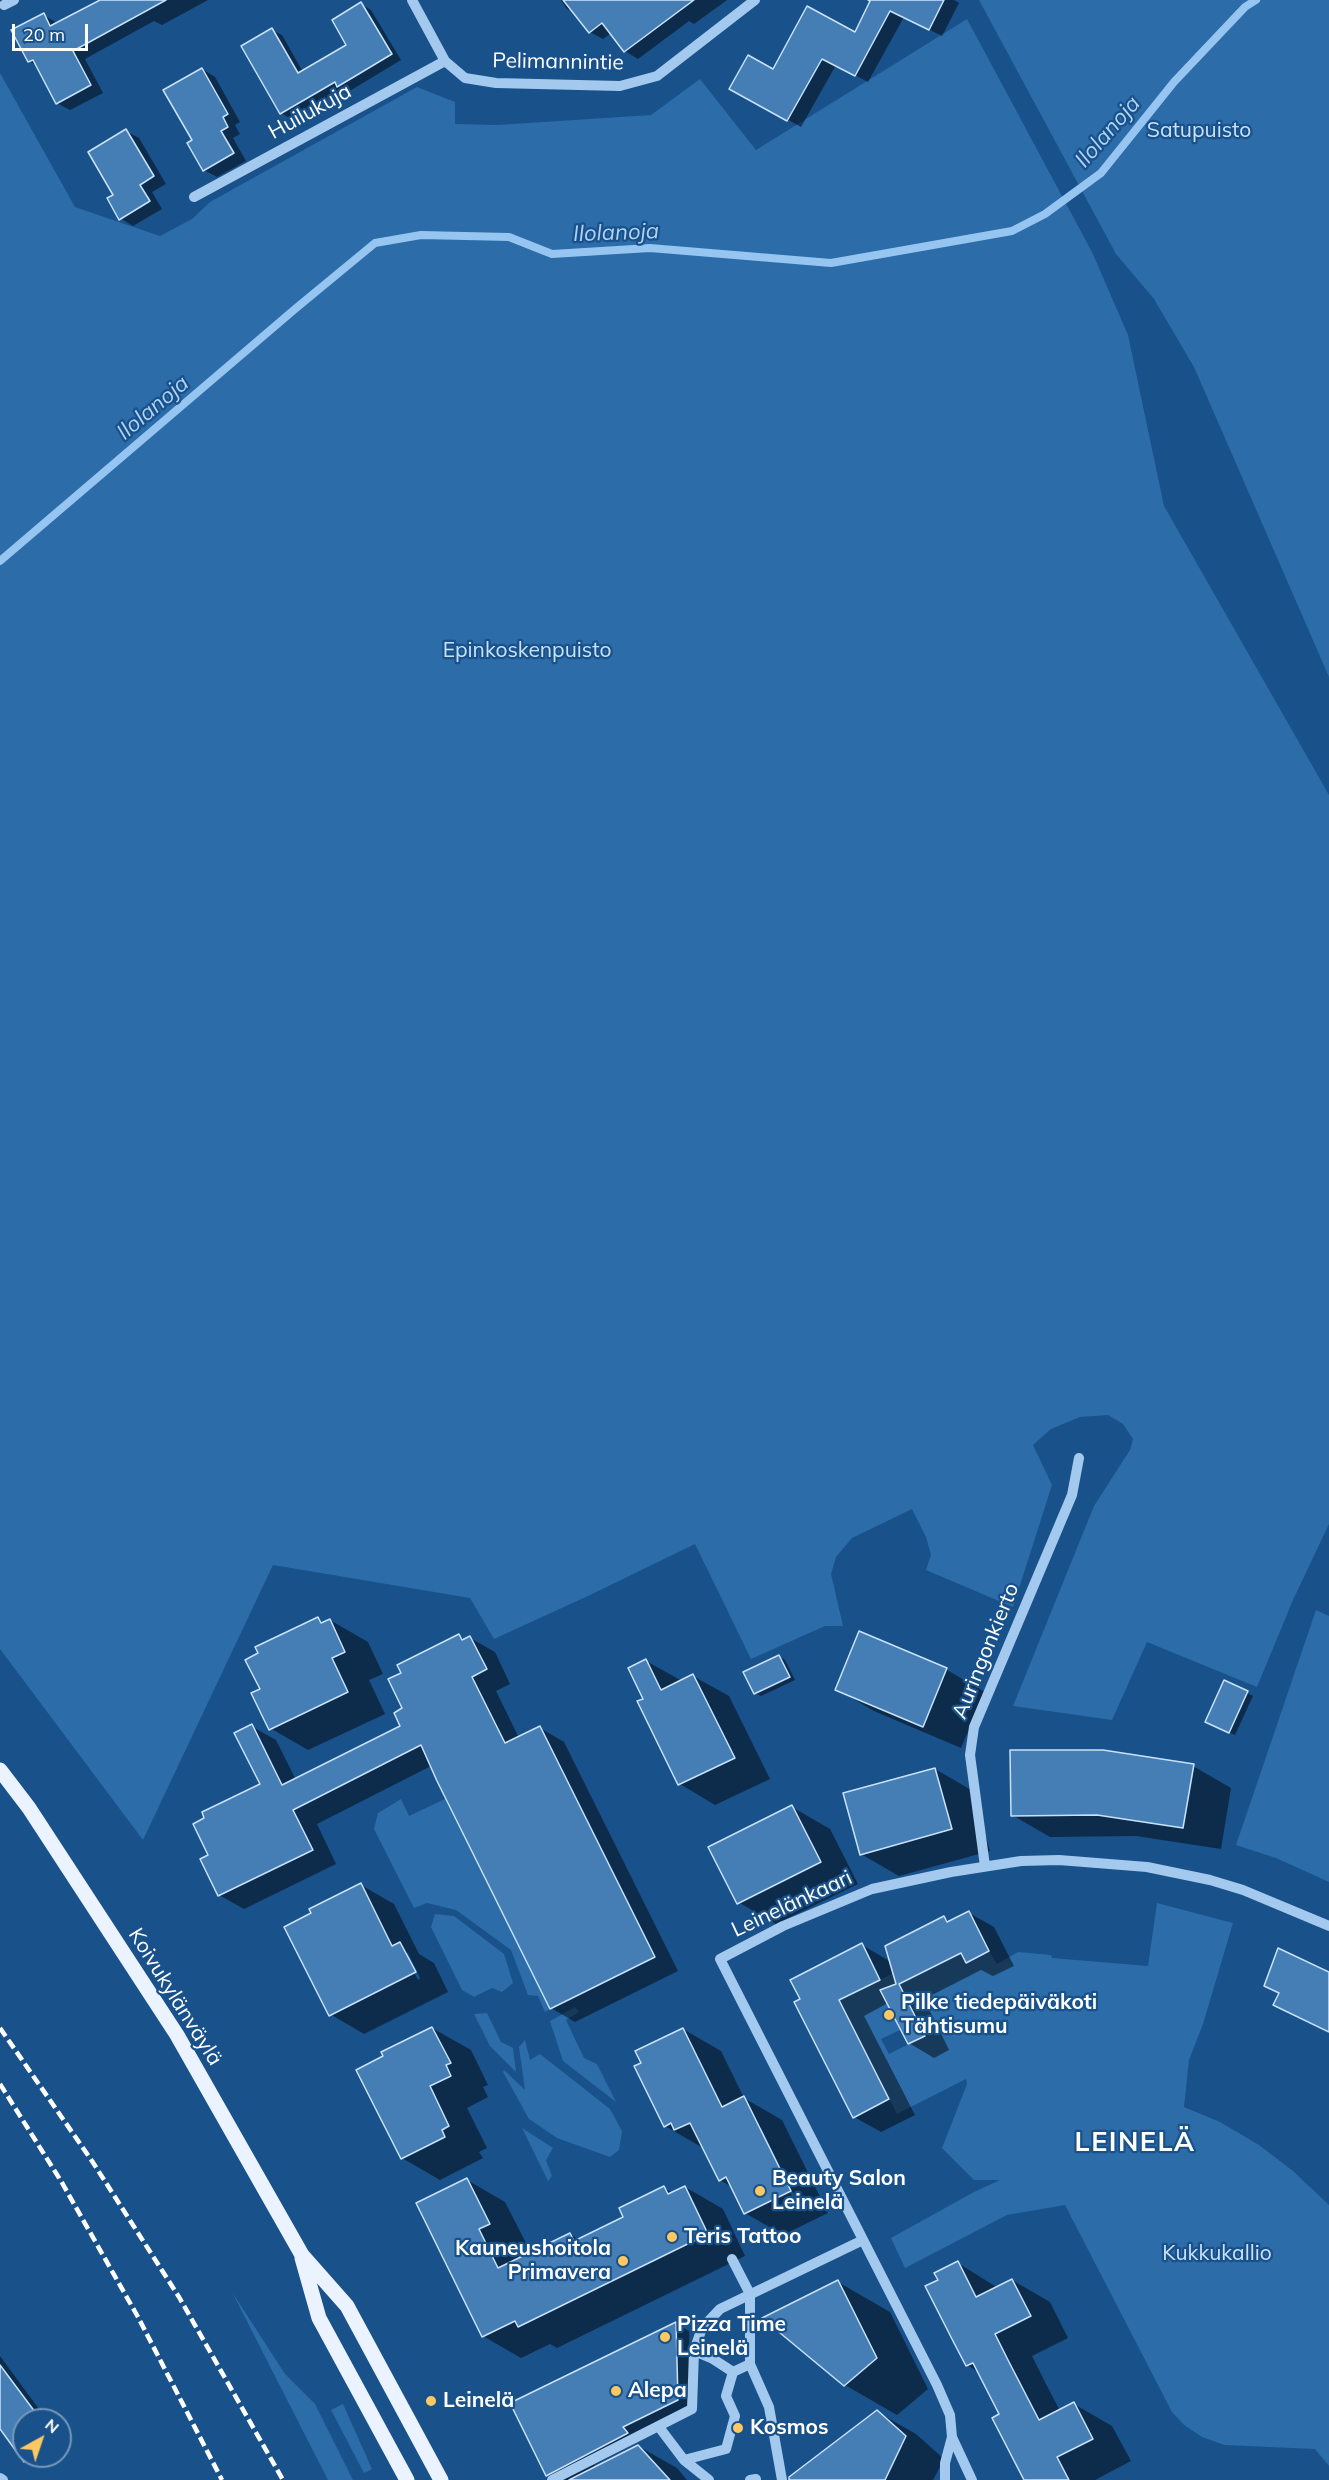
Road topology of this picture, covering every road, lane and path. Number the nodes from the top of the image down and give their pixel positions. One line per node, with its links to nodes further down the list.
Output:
1 (412, 0): 3 (street, Pelimannintie)
2 (755, 0): 3 (street, Pelimannintie)
3 (445, 61): 4 (street, Huilukuja)
4 (194, 197)
5 (1079, 1458): 7 (street, Auringonkierto)
6 (0, 1770): 10 (main road, Koivukylänväylä)
7 (985, 1866): 8 (street, Leinelänkaari); 9 (street, Leinelänkaari)
8 (1329, 1926)
9 (863, 2240): 12 (street); 17 (street, Leinelänkaari)
10 (302, 2255): 20 (main road, Koivukylänväylä); 21 (main road, Koivukylänväylä)
11 (732, 2259): 12 (street)
12 (750, 2294): 13 (street); 14 (street)
13 (694, 2351): 15 (street); 16 (street)
14 (750, 2364): 15 (street); 19 (street)
15 (733, 2372): 18 (street)
16 (659, 2427): 18 (street); 22 (street)
17 (952, 2437): 24 (street, Leinelänkaari); 25 (street, Leinelänkaari)
18 (684, 2460): 23 (street)
19 (776, 2478)
20 (407, 2480)
21 (441, 2480)
22 (552, 2480)
23 (709, 2480)
24 (945, 2480)
25 (972, 2480)

